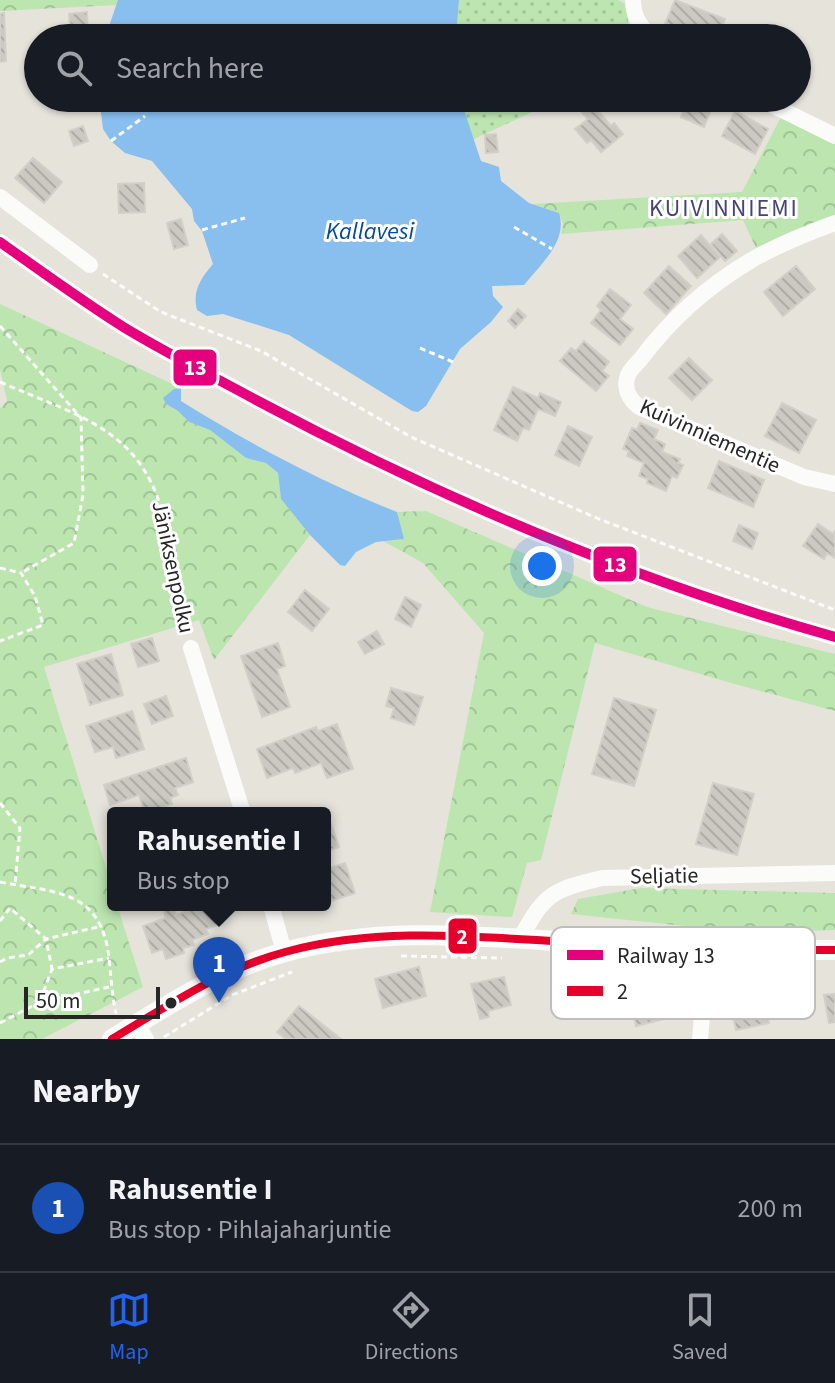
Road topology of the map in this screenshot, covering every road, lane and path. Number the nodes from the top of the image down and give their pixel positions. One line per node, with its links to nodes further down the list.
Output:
1 (633, 0): 2 (street)
2 (639, 24)
3 (786, 112): 5 (street)
4 (145, 116): 6 (path)
5 (835, 136)
6 (111, 141)
7 (0, 197): 13 (street)
8 (245, 218): 11 (path)
9 (835, 223): 19 (street, Kuivinniementie)
10 (514, 227): 12 (path)
11 (202, 230)
12 (552, 249)
13 (90, 265): 22 (path)
14 (0, 326): 18 (path)
15 (420, 348): 16 (path)
16 (453, 362)
17 (0, 382): 18 (path, Jäniksenpolku)
18 (81, 418): 21 (path); 24 (path, Jäniksenpolku)
19 (835, 484)
20 (0, 568): 21 (path)
21 (21, 573): 23 (path)
22 (835, 610)
23 (0, 641)
24 (191, 648): 26 (street, Jäniksenpolku)
25 (0, 803): 29 (path)
26 (241, 807)
27 (835, 873): 34 (street, Seljatie)
28 (0, 882): 29 (path)
29 (15, 885): 32 (path)
30 (273, 911): 36 (street)
31 (0, 921): 33 (path)
32 (102, 926): 33 (path); 38 (path)
33 (46, 939): 40 (path); 41 (path)
34 (520, 939): 35 (street); 36 (street)
35 (551, 941)
36 (284, 952): 47 (street)
37 (397, 956): 39 (path)
38 (109, 958): 41 (path); 43 (path)
39 (503, 958)
40 (0, 962)
41 (52, 969): 44 (path)
42 (294, 971): 48 (path)
43 (110, 987): 44 (path); 47 (path)
44 (40, 1002): 46 (path)
45 (702, 1019): 49 (street)
46 (0, 1023)
47 (130, 1033)
48 (160, 1039)
49 (700, 1039)

